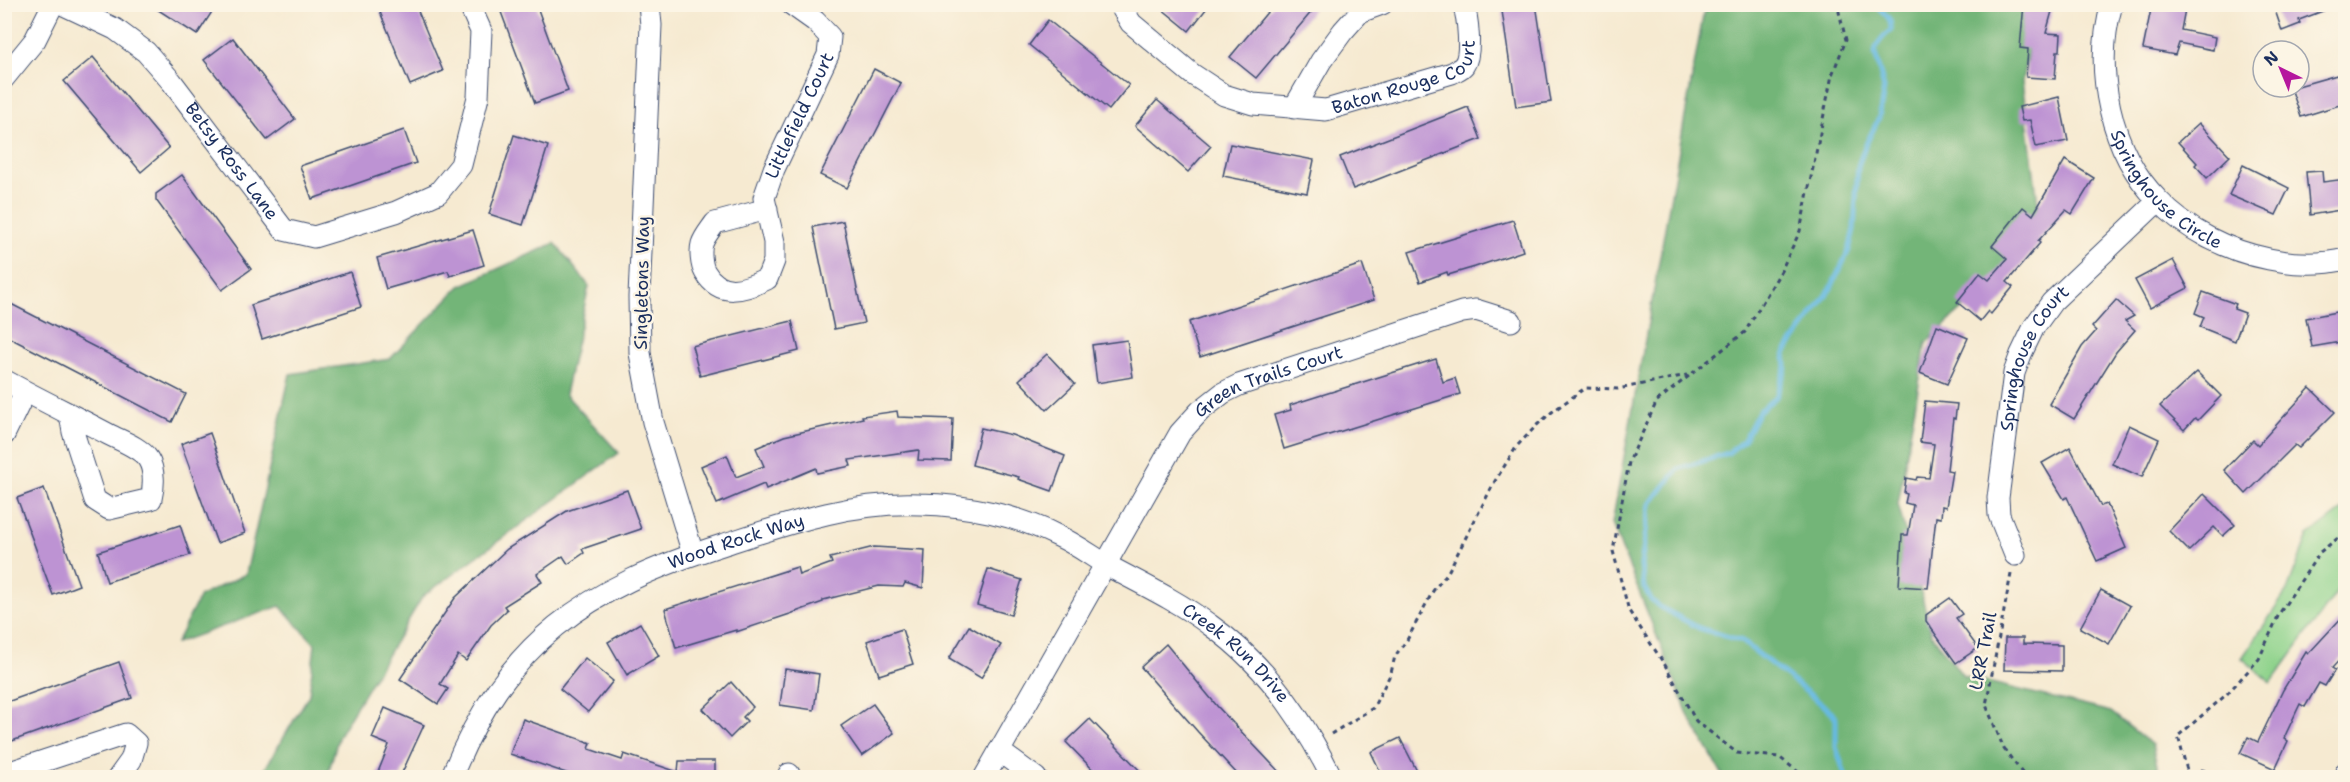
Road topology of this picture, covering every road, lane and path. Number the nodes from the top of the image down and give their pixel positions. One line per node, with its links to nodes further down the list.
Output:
1 (53, 4): 11 (street)
2 (62, 4): 3 (street, Betsy Ross Lane)
3 (469, 4)
4 (649, 4): 23 (street, Singletons Way)
5 (791, 4): 14 (street, Littlefield Court)
6 (1123, 4): 12 (street, Baton Rouge Court)
7 (1382, 4): 12 (street, Baton Rouge Court)
8 (1463, 4): 12 (street, Baton Rouge Court)
9 (1837, 4): 17 (path)
10 (2112, 4): 13 (street, Springhouse Circle)
11 (4, 78)
12 (1294, 108)
13 (2158, 201): 15 (street, Springhouse Circle); 24 (street, Springhouse Court)
14 (767, 209)
15 (2346, 259)
16 (1510, 321): 25 (street, Green Trails Court)
17 (1688, 375): 26 (path); 35 (path)
18 (4, 380): 19 (street)
19 (25, 392): 20 (street); 21 (street)
20 (70, 414): 20 (street)
21 (4, 435)
22 (2346, 532): 37 (path)
23 (693, 554): 25 (street, Wood Rock Way); 31 (street, Wood Rock Way)
24 (2015, 555): 36 (path, LRR Trail)
25 (1105, 564): 26 (street, Creek Run Drive); 27 (street, Green Trails Court)
26 (1314, 744): 34 (street, Creek Run Drive)
27 (999, 751): 32 (street, Green Trails Court); 33 (street)
28 (2346, 772): 40 (street)
29 (4, 774): 30 (street)
30 (118, 777)
31 (451, 777)
32 (984, 777)
33 (1035, 777)
34 (1332, 777)
35 (1806, 777)
36 (2026, 777)
37 (2189, 777)
38 (2196, 777): 39 (path)
39 (2242, 777)
40 (2344, 777)

